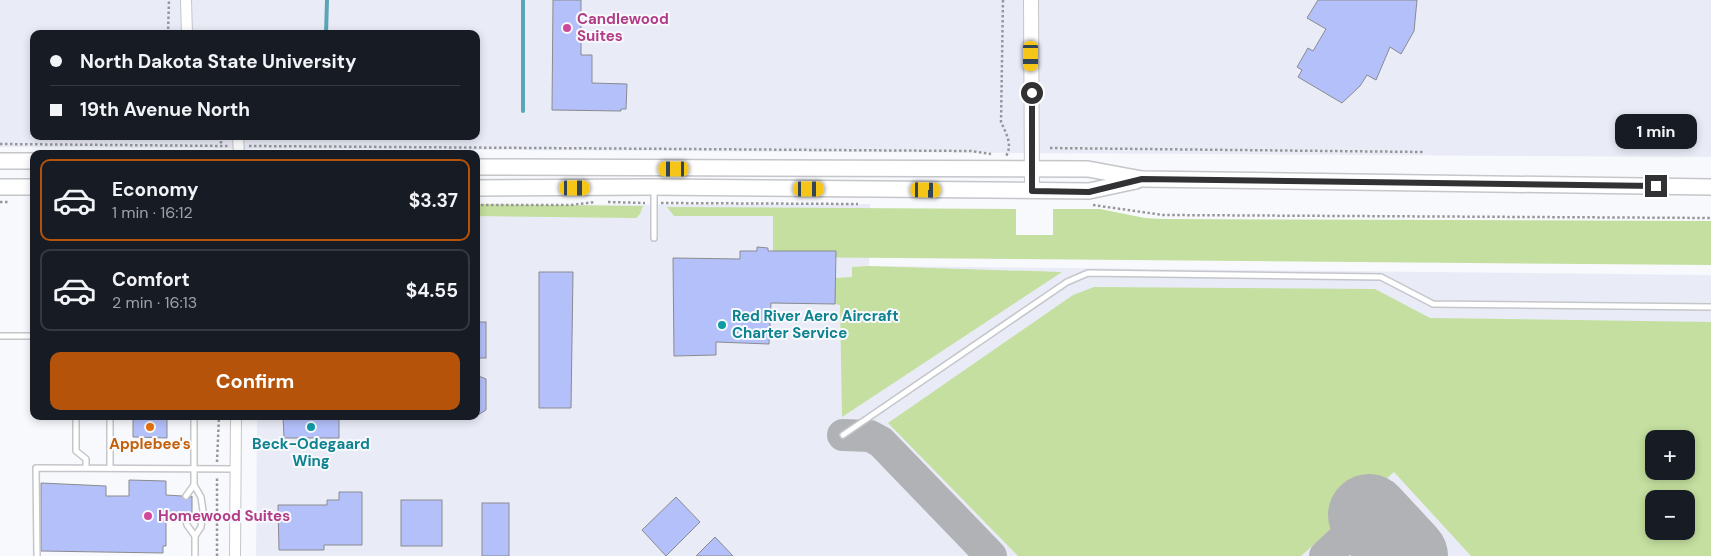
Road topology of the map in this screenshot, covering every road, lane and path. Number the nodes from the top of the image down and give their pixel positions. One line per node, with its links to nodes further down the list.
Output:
1 (169, 0): 5 (path)
2 (186, 0): 6 (street)
3 (1003, 0): 14 (path)
4 (1031, 0): 20 (street)
5 (168, 30)
6 (187, 30)
7 (221, 140): 10 (path)
8 (0, 144): 10 (path)
9 (239, 145): 10 (path); 13 (path)
10 (221, 146)
11 (1050, 148): 12 (path)
12 (1423, 152)
13 (996, 155)
14 (1004, 156)
15 (0, 160): 16 (main road)
16 (30, 161)
17 (480, 167): 20 (main road)
18 (0, 170): 19 (main road)
19 (30, 170)
20 (1032, 170): 21 (main road); 27 (street)
21 (1142, 179): 25 (main road); 27 (main road)
22 (0, 187): 23 (main road)
23 (30, 187)
24 (654, 187): 26 (main road); 27 (main road); 30 (lane)
25 (1711, 187)
26 (480, 188)
27 (1032, 191)
28 (595, 202): 32 (path)
29 (605, 202): 30 (path)
30 (654, 203): 31 (path); 35 (lane)
31 (860, 204)
32 (480, 205)
33 (1088, 205): 34 (path)
34 (1711, 218)
35 (654, 238)
36 (1711, 307): 44 (lane)
37 (0, 336): 38 (lane)
38 (30, 336)
39 (76, 420): 45 (lane)
40 (110, 420): 46 (lane)
41 (194, 420): 47 (lane)
42 (219, 420): 48 (path)
43 (236, 420): 49 (street)
44 (843, 435)
45 (86, 468): 46 (lane); 54 (lane)
46 (110, 468): 47 (lane)
47 (194, 469): 48 (lane); 50 (lane)
48 (218, 469): 49 (lane); 56 (path)
49 (236, 469): 57 (street)
50 (194, 485): 51 (lane); 53 (lane)
51 (186, 496)
52 (185, 516): 53 (lane)
53 (195, 536): 55 (lane)
54 (37, 556)
55 (196, 556)
56 (217, 556)
57 (235, 556)

